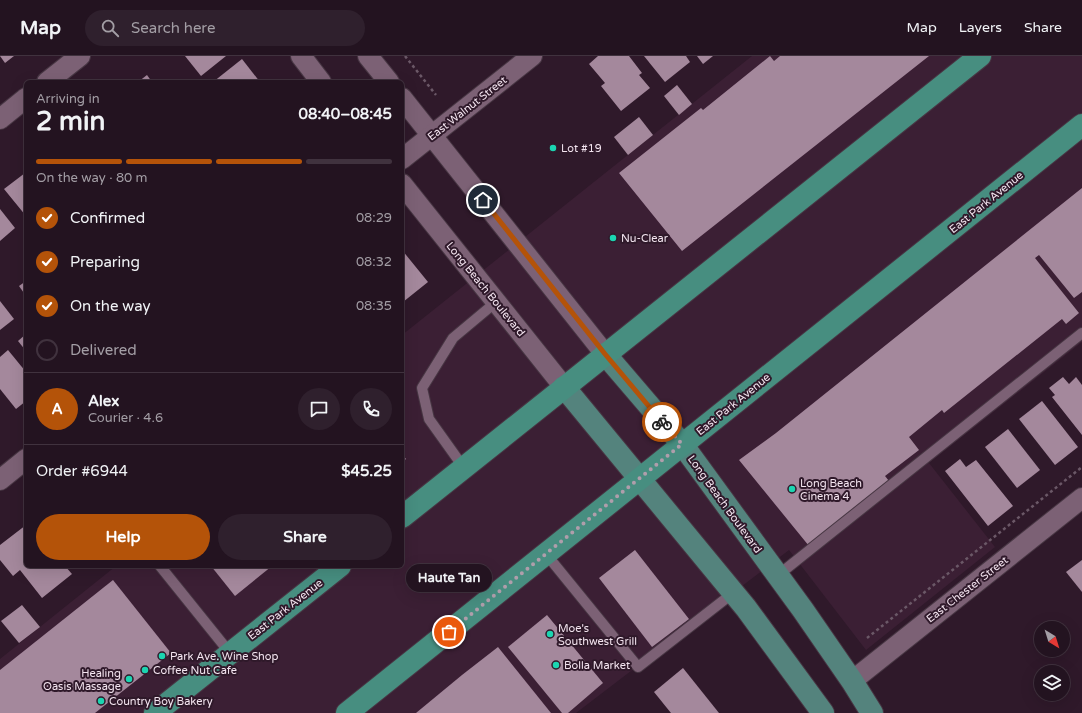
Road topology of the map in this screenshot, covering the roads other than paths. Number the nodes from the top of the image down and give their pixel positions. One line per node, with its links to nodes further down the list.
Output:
1 (80, 56): 6 (street)
2 (301, 56): 7 (street)
3 (368, 56): 8 (street)
4 (532, 56): 13 (street, East Walnut Street)
5 (980, 56): 18 (highway)
6 (50, 80)
7 (319, 80)
8 (387, 80)
9 (24, 100): 11 (street)
10 (404, 101): 13 (street, Long Beach Boulevard)
11 (0, 119)
12 (1082, 125): 20 (highway, East Park Avenue)
13 (432, 136): 14 (street, East Walnut Street); 18 (street, Long Beach Boulevard)
14 (404, 157)
15 (404, 187): 16 (street, Long Beach Boulevard)
16 (496, 302): 19 (street, Long Beach Boulevard); 22 (lane)
17 (1082, 333): 30 (lane)
18 (605, 354): 19 (highway); 20 (main road, Long Beach Boulevard)
19 (564, 387): 22 (highway); 23 (main road, Long Beach Boulevard)
20 (682, 444): 23 (highway, East Park Avenue); 30 (main road, Long Beach Boulevard)
21 (24, 461): 24 (street)
22 (464, 468): 26 (highway)
23 (640, 479): 27 (highway, East Park Avenue); 31 (main road, Long Beach Boulevard)
24 (0, 480)
25 (1082, 498): 33 (street, East Chester Street)
26 (404, 515)
27 (546, 554): 31 (lane); 36 (highway, East Park Avenue)
28 (162, 568): 32 (lane)
29 (337, 568): 32 (highway, East Park Avenue)
30 (777, 576): 33 (main road, Long Beach Boulevard)
31 (734, 593): 34 (main road, Long Beach Boulevard)
32 (230, 653): 35 (highway, East Park Avenue)
33 (852, 681): 37 (main road, Long Beach Boulevard)
34 (817, 711)
35 (155, 713)
36 (347, 713)
37 (872, 713)

